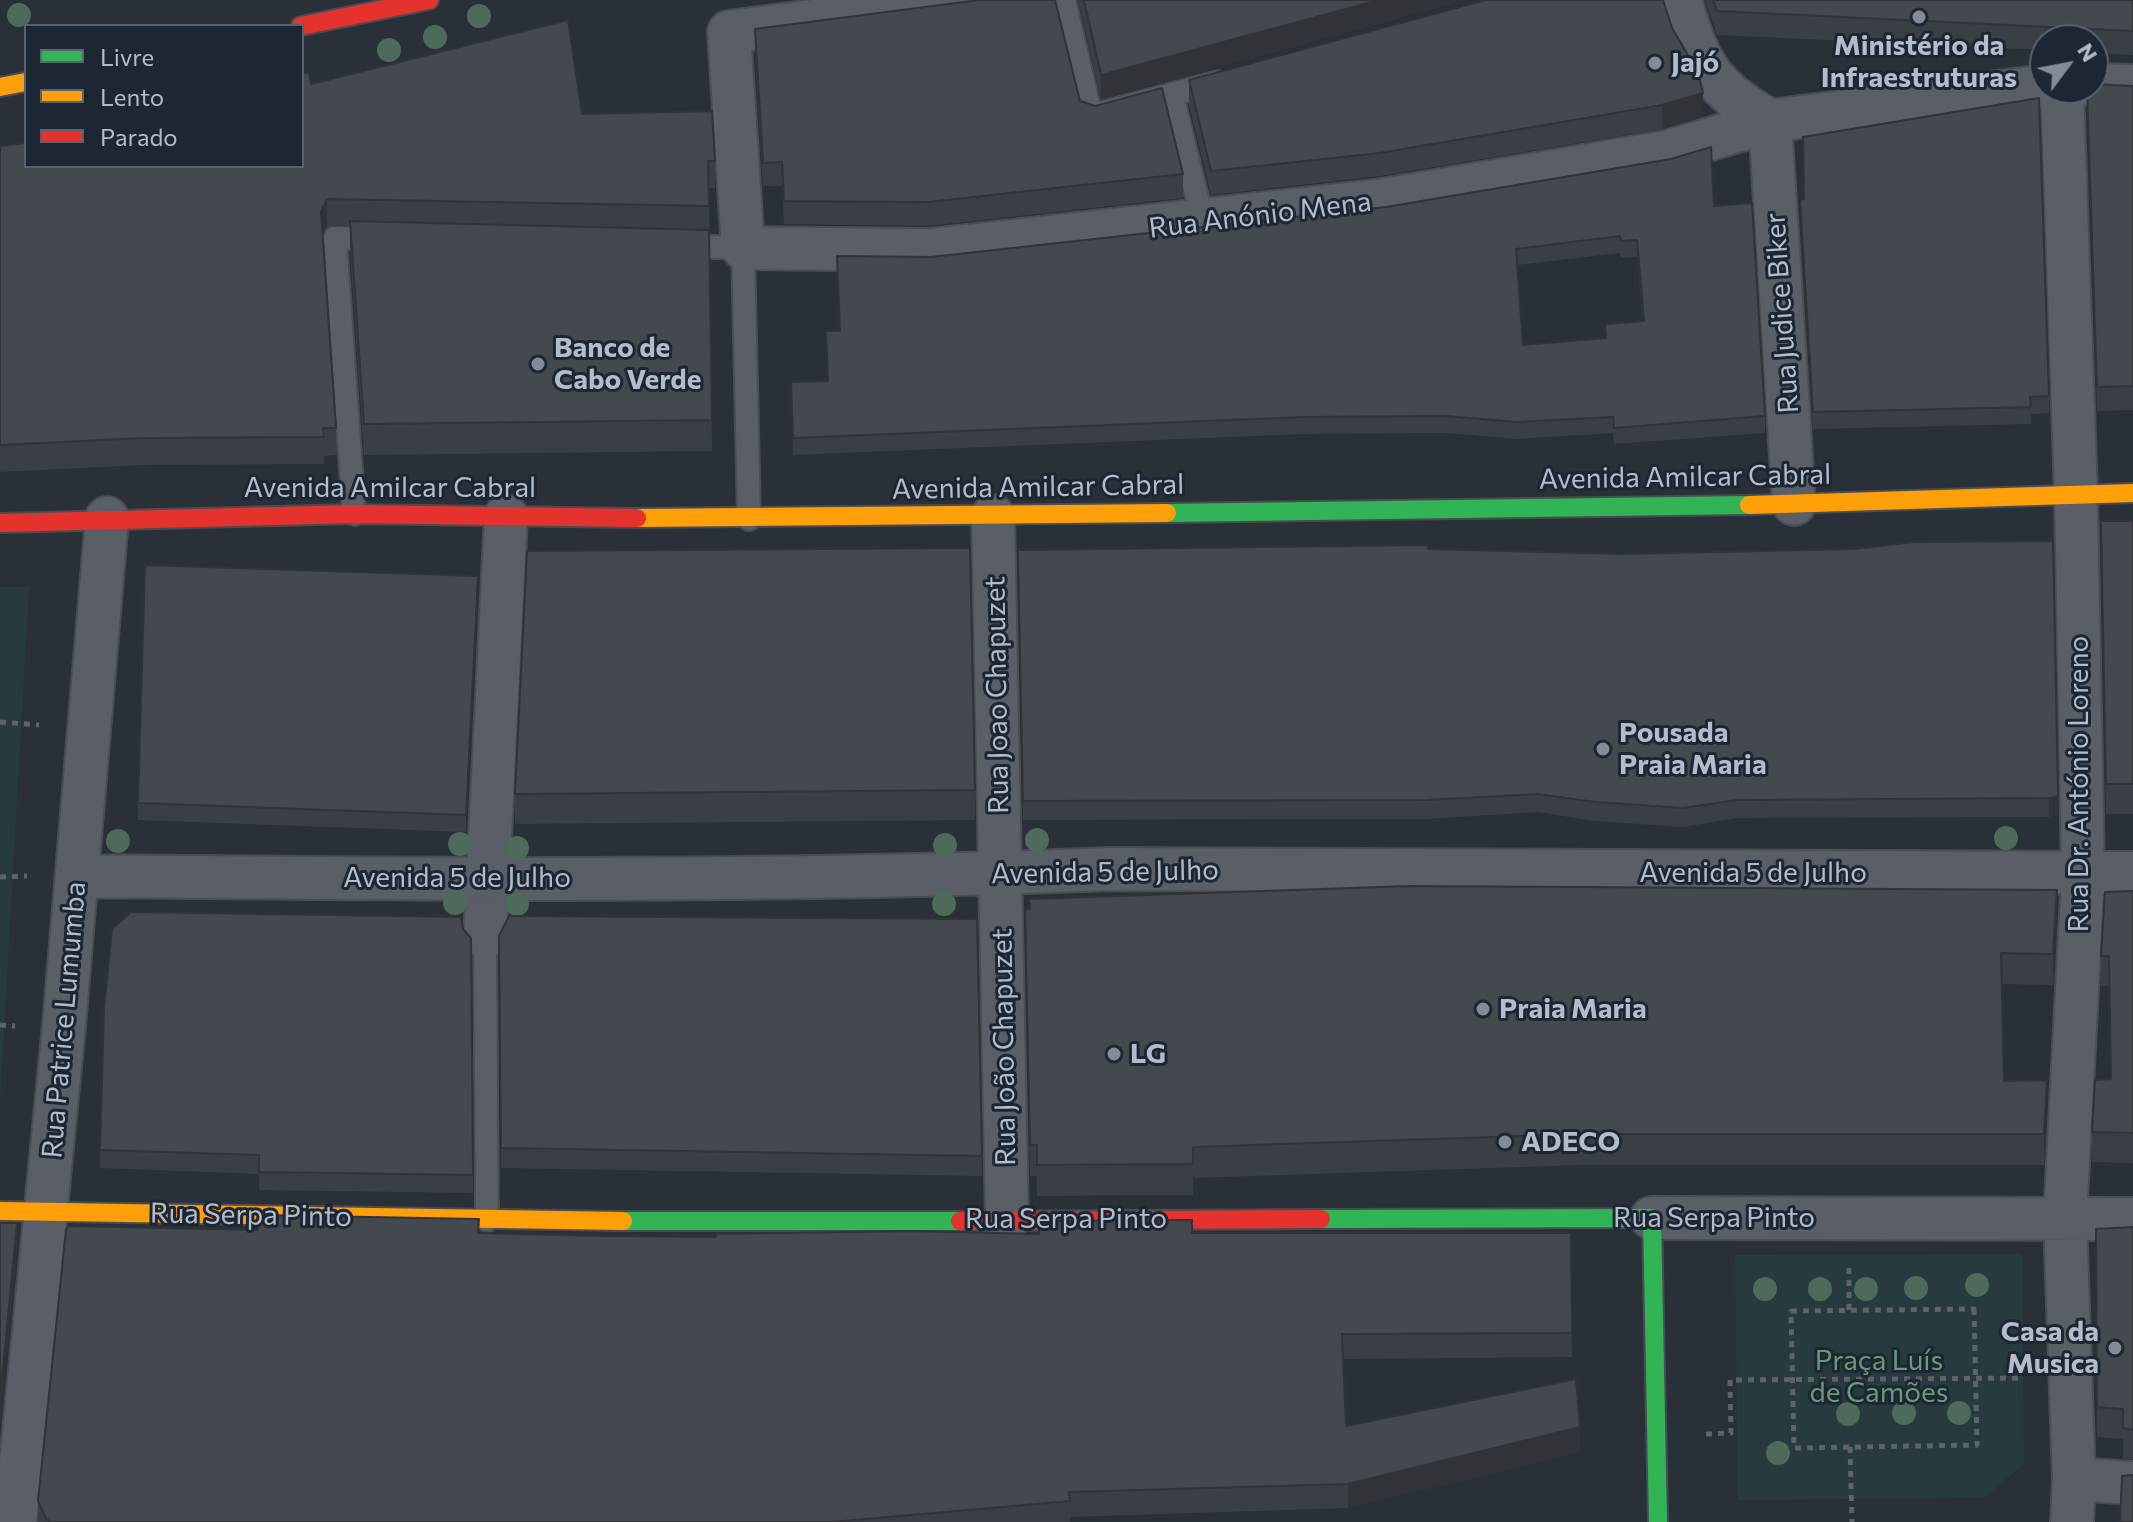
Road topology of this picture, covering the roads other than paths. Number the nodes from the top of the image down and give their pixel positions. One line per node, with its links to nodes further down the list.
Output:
1 (429, 0): 5 (street)
2 (976, 0): 18 (street)
3 (1064, 0): 12 (lane)
4 (1680, 0): 14 (street)
5 (304, 25)
6 (1233, 78): 12 (lane)
7 (24, 82): 10 (street)
8 (2109, 85): 9 (street)
9 (2133, 86)
10 (0, 87)
11 (2029, 88): 14 (street, Rua Anónio Mena)
12 (1172, 95): 15 (lane)
13 (2063, 104): 20 (street, Rua Dr. António Loreno)
14 (1770, 121): 15 (street, Rua Anónio Mena); 21 (street, Rua Judice Biker)
15 (1203, 222): 18 (street, Rua Anónio Mena)
16 (398, 239): 22 (lane)
17 (665, 246): 18 (lane)
18 (743, 248): 26 (lane)
19 (2133, 493): 20 (street, Avenida Amilcar Cabral)
20 (2076, 494): 21 (street, Avenida Amilcar Cabral); 30 (street, Rua Dr. António Loreno)
21 (1794, 504): 24 (street, Avenida Amilcar Cabral)
22 (354, 514): 23 (street, Avenida Amilcar Cabral); 25 (street, Avenida Amilcar Cabral)
23 (506, 516): 26 (street, Avenida Amilcar Cabral); 32 (street)
24 (993, 516): 26 (street, Avenida Amilcar Cabral); 28 (street, Rua Joao Chapuzet)
25 (107, 518): 27 (street, Avenida Amilcar Cabral); 31 (street, Rua Patrice Lumumba)
26 (749, 519)
27 (0, 523)
28 (1001, 873): 30 (street, Avenida 5 de Julho); 32 (street, Avenida 5 de Julho); 40 (street, Rua João Chapuzet)
29 (2133, 873): 30 (street, Avenida 5 de Julho)
30 (2083, 875): 37 (street, Rua Dr. António Loreno)
31 (77, 876): 32 (street, Avenida 5 de Julho); 34 (street, Rua Patrice Lumumba)
32 (486, 879): 33 (street)
33 (485, 937): 39 (lane)
34 (47, 1210): 35 (street, Rua Serpa Pinto); 39 (street, Rua Serpa Pinto); 43 (street, Rua Patrice Lumumba)
35 (0, 1211)
36 (1652, 1218): 37 (street, Rua Serpa Pinto); 40 (street, Rua Serpa Pinto); 44 (street)
37 (2065, 1219): 38 (street, Rua Serpa Pinto); 41 (street, Rua Dr. António Loreno)
38 (2133, 1219)
39 (487, 1220): 40 (street, Rua Serpa Pinto)
40 (1007, 1220)
41 (2074, 1479): 42 (street); 45 (street, Rua Dr. António Loreno)
42 (2133, 1483)
43 (15, 1522)
44 (1658, 1522)
45 (2072, 1522)

